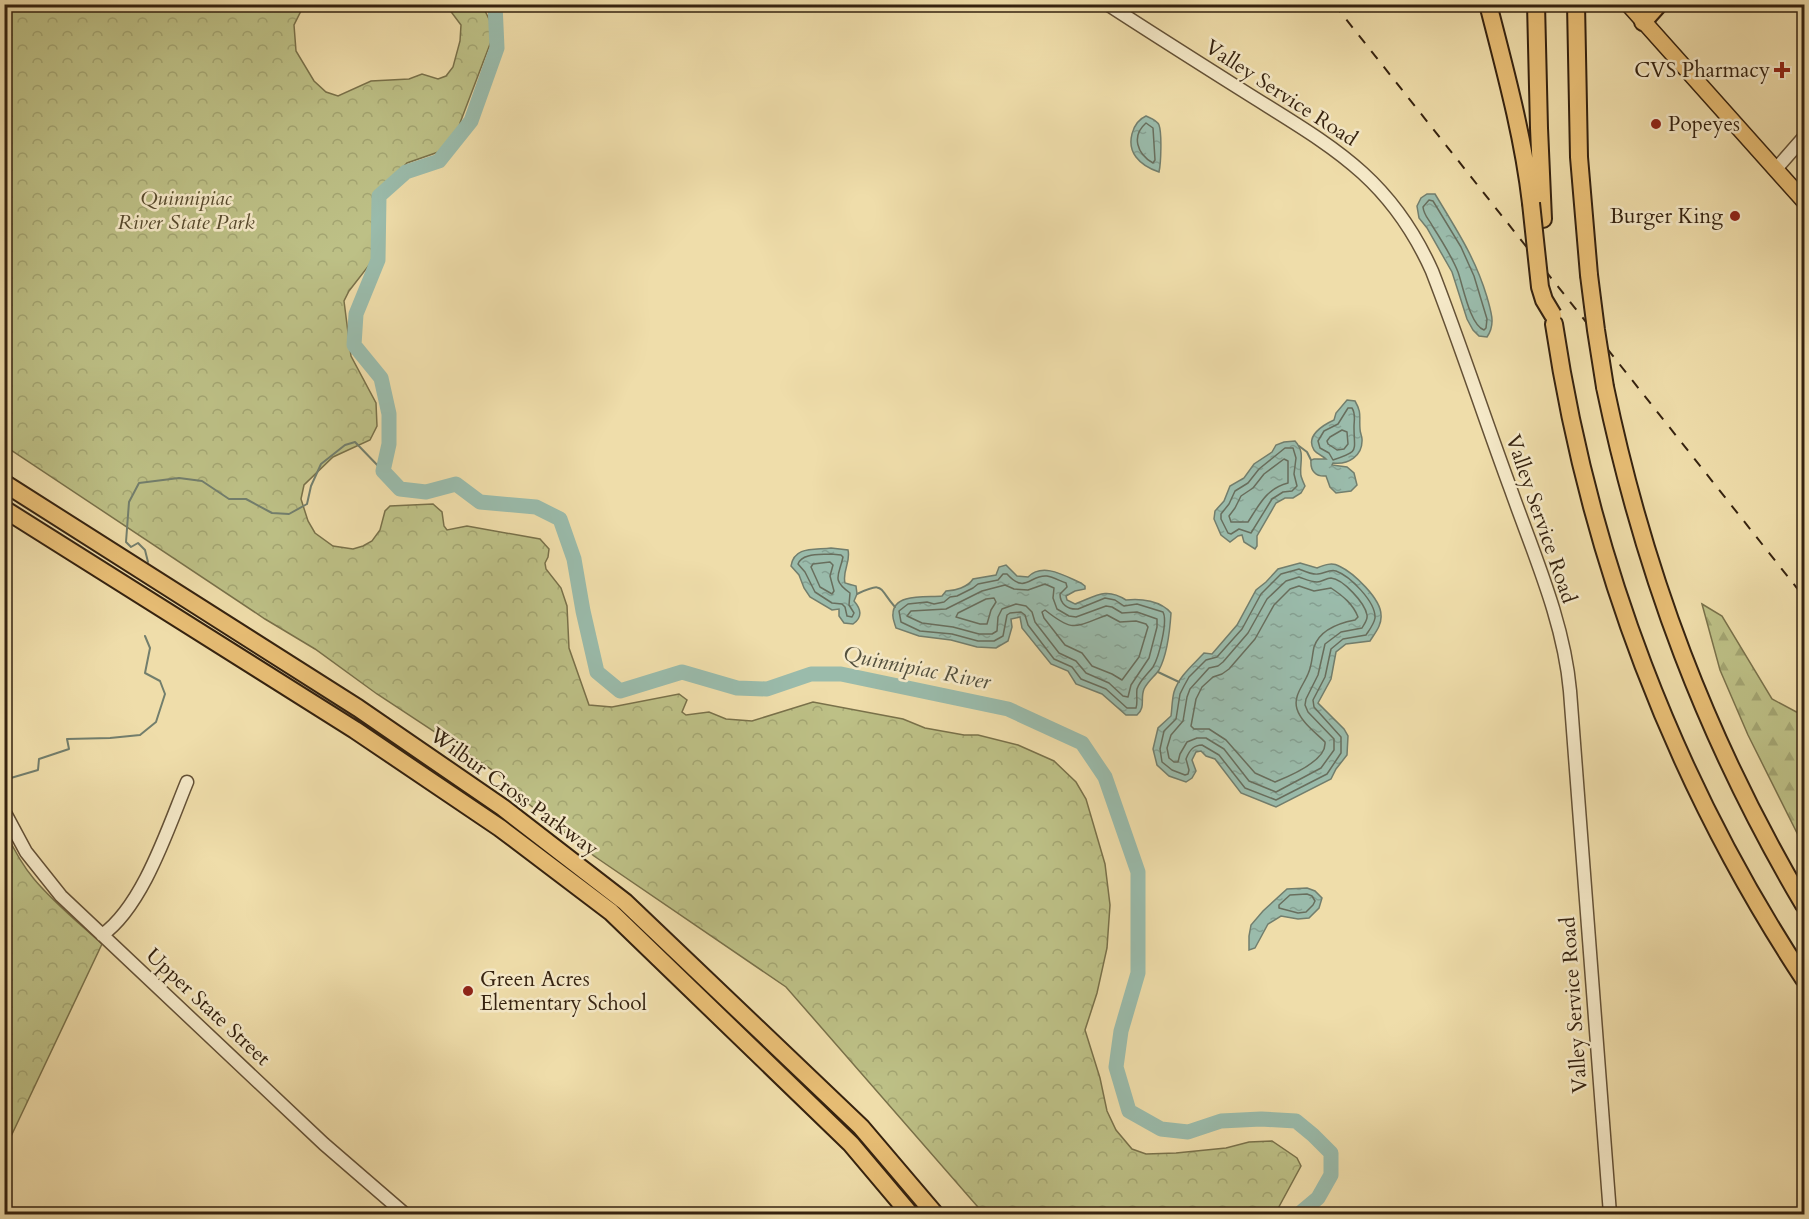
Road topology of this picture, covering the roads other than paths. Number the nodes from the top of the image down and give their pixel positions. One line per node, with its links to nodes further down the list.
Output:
1 (1107, 4): 21 (street, Valley Service Road)
2 (1488, 4): 10 (highway, bridge)
3 (1536, 4): 10 (highway)
4 (1576, 4): 15 (highway, bridge)
5 (1659, 4): 6 (highway)
6 (1638, 11): 8 (main road)
7 (1804, 137): 8 (street)
8 (1776, 169): 9 (main road)
9 (1804, 201)
10 (1554, 320): 17 (highway)
11 (4, 483): 20 (highway, Wilbur Cross Parkway)
12 (4, 509): 19 (highway, Wilbur Cross Parkway)
13 (187, 782): 16 (street)
14 (4, 811): 16 (street, Upper State Street)
15 (1804, 904)
16 (102, 935): 18 (street, Upper State Street)
17 (1804, 979)
18 (405, 1215)
19 (910, 1215)
20 (935, 1215)
21 (1610, 1215)

